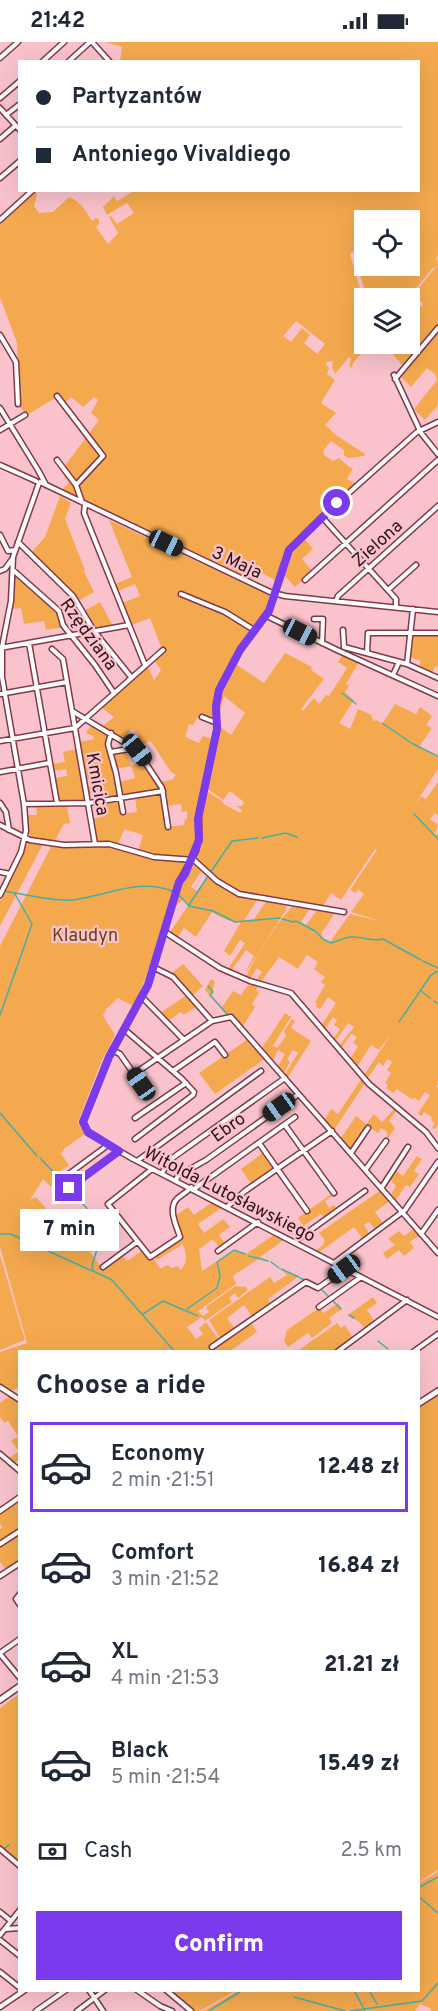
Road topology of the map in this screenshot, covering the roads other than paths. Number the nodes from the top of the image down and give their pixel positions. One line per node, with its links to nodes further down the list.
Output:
1 (18, 42): 4 (street)
2 (64, 42): 5 (street)
3 (91, 42): 6 (street); 7 (street)
4 (0, 58)
5 (44, 60)
6 (70, 60)
7 (108, 60)
8 (18, 83): 9 (street)
9 (0, 98)
10 (18, 106): 12 (street)
11 (0, 108): 12 (street)
12 (6, 115): 13 (street)
13 (15, 126): 14 (street); 15 (street)
14 (18, 128)
15 (0, 139)
16 (18, 163): 17 (street)
17 (0, 178)
18 (31, 192): 19 (street)
19 (0, 220)
20 (438, 328): 29 (street)
21 (0, 335): 23 (street)
22 (57, 396): 35 (street)
23 (18, 404)
24 (0, 408): 27 (street)
25 (25, 415): 27 (street)
26 (438, 422): 29 (street)
27 (10, 424): 28 (street); 34 (street)
28 (0, 430)
29 (420, 431): 30 (street); 38 (street)
30 (438, 453)
31 (438, 459): 41 (street)
32 (57, 460): 35 (street)
33 (0, 465): 34 (street, 3 Maja)
34 (39, 480): 36 (street, 3 Maja); 40 (street)
35 (76, 485): 36 (street)
36 (83, 504): 51 (street, 3 Maja); 58 (street)
37 (438, 506): 45 (street, Zielona)
38 (322, 517): 41 (street); 51 (street)
39 (0, 535): 42 (street)
40 (18, 542): 42 (street); 61 (street)
41 (345, 543): 45 (street); 48 (street)
42 (15, 550): 43 (street)
43 (14, 557): 46 (street); 47 (street)
44 (416, 565): 49 (street)
45 (369, 569): 49 (street); 52 (street, Zielona)
46 (13, 570): 64 (street, Rzędziana); 67 (street)
47 (0, 572)
48 (305, 580)
49 (388, 590): 53 (street)
50 (181, 594): 59 (street)
51 (275, 594): 52 (street, 3 Maja); 56 (street)
52 (336, 601): 53 (street, 3 Maja)
53 (396, 607): 54 (street, 3 Maja)
54 (413, 609): 55 (street, 3 Maja); 62 (street)
55 (438, 611)
56 (267, 615): 59 (street); 66 (street)
57 (314, 619): 66 (street)
58 (129, 625): 61 (street); 73 (street)
59 (254, 630): 85 (street)
60 (343, 630): 70 (street)
61 (94, 631): 64 (street); 75 (street)
62 (411, 633): 63 (street); 70 (street); 72 (street)
63 (438, 633)
64 (72, 636): 65 (street); 79 (street, Rzędziana)
65 (29, 643): 67 (street); 78 (street)
66 (322, 643): 74 (street)
67 (1, 647): 80 (street)
68 (52, 649): 77 (street, Kmicica)
69 (163, 650): 73 (street)
70 (367, 653): 71 (street)
71 (399, 662): 72 (street); 74 (street)
72 (407, 664): 76 (street)
73 (145, 665): 75 (street)
74 (393, 675): 81 (street)
75 (131, 677): 79 (street)
76 (438, 678)
77 (67, 682): 78 (street); 82 (street, Kmicica)
78 (36, 688): 80 (street); 88 (street)
79 (114, 693): 84 (street)
80 (2, 694): 89 (street)
81 (438, 696)
82 (72, 711): 84 (street); 86 (street, Kmicica)
83 (202, 717): 85 (street)
84 (87, 719): 86 (street); 87 (street)
85 (217, 723): 108 (street)
86 (75, 728): 88 (street); 99 (street, Kmicica)
87 (111, 733): 91 (street); 92 (street)
88 (44, 734): 89 (street); 93 (street)
89 (12, 739): 90 (street); 94 (street)
90 (0, 741)
91 (136, 748): 92 (street); 96 (street)
92 (111, 752): 97 (street)
93 (50, 763): 94 (street); 101 (street)
94 (17, 769): 95 (street); 100 (street)
95 (0, 772)
96 (163, 791): 97 (street); 104 (street)
97 (120, 798): 99 (street); 102 (street)
98 (0, 803): 105 (street)
99 (89, 803): 101 (street); 107 (street, Kmicica)
100 (24, 804): 101 (street); 106 (street)
101 (57, 804)
102 (123, 812)
103 (0, 825): 105 (street)
104 (168, 827)
105 (9, 830): 106 (street)
106 (26, 838): 107 (street); 110 (street)
107 (95, 844): 108 (street)
108 (191, 860): 112 (street); 113 (street)
109 (0, 872): 110 (street)
110 (10, 874): 111 (street)
111 (0, 895)
112 (344, 912)
113 (165, 932): 114 (street); 139 (street)
114 (153, 967): 115 (street); 116 (street)
115 (142, 997): 117 (street); 118 (street)
116 (212, 1021): 118 (street); 125 (street)
117 (124, 1029): 119 (street); 121 (street)
118 (184, 1040): 121 (street)
119 (112, 1050): 124 (street); 137 (street, Witolda Lutosławskiego)
120 (225, 1055): 122 (street)
121 (157, 1059): 122 (street); 124 (street)
122 (173, 1071): 126 (street)
123 (261, 1071): 143 (street)
124 (134, 1074): 127 (street)
125 (285, 1078): 133 (street); 148 (street)
126 (186, 1083): 130 (street); 134 (street)
127 (141, 1084)
128 (296, 1096): 150 (street, Ebro)
129 (295, 1117): 131 (street)
130 (135, 1118)
131 (285, 1125): 136 (street); 140 (street)
132 (368, 1128): 142 (street)
133 (332, 1131): 140 (street); 142 (street)
134 (135, 1139)
135 (386, 1141): 147 (street)
136 (259, 1143): 146 (street); 152 (street)
137 (108, 1144): 141 (street, Witolda Lutosławskiego); 149 (street)
138 (408, 1147): 151 (street)
139 (438, 1148)
140 (303, 1150): 146 (street); 155 (street)
141 (119, 1151): 143 (street, Witolda Lutosławskiego); 154 (street)
142 (351, 1153): 147 (street)
143 (137, 1161): 145 (street, Witolda Lutosławskiego)
144 (438, 1162): 159 (street)
145 (153, 1169): 148 (street, Witolda Lutosławskiego); 162 (street)
146 (277, 1169): 156 (street); 157 (street)
147 (366, 1170): 151 (street)
148 (162, 1173): 150 (street, Witolda Lutosławskiego)
149 (62, 1179)
150 (176, 1180): 152 (street, Witolda Lutosławskiego)
151 (382, 1187): 159 (street)
152 (192, 1188): 156 (street, Witolda Lutosławskiego); 162 (street)
153 (365, 1191): 163 (street)
154 (59, 1194)
155 (334, 1194)
156 (228, 1207): 160 (street, Witolda Lutosławskiego)
157 (307, 1210)
158 (438, 1210): 161 (street)
159 (402, 1212): 161 (street); 166 (street)
160 (258, 1222): 163 (street, Witolda Lutosławskiego); 164 (street)
161 (421, 1234): 165 (street)
162 (137, 1242): 167 (street)
163 (294, 1242): 166 (street, Witolda Lutosławskiego)
164 (218, 1251)
165 (438, 1253)
166 (334, 1263): 168 (street, Witolda Lutosławskiego)
167 (103, 1266)
168 (345, 1269): 169 (street, Witolda Lutosławskiego); 174 (street)
169 (361, 1277): 170 (street, Witolda Lutosławskiego); 171 (street)
170 (406, 1300): 172 (street, Witolda Lutosławskiego); 175 (street)
171 (319, 1307)
172 (438, 1317)
173 (438, 1334): 176 (street)
174 (212, 1347)
175 (340, 1350)
176 (416, 1350)
177 (0, 1387): 179 (street)
178 (438, 1391): 180 (main road)
179 (18, 1399)
180 (420, 1403)
181 (0, 1454): 182 (street)
182 (18, 1469)
183 (18, 1498): 184 (street)
184 (0, 1511)
185 (18, 1531): 186 (street)
186 (0, 1544)
187 (18, 1564): 188 (street)
188 (0, 1576)
189 (18, 1640): 190 (street)
190 (0, 1653): 191 (street)
191 (18, 1676)
192 (18, 1687): 193 (main road)
193 (0, 1700)
194 (0, 1849): 195 (street)
195 (18, 1864)
196 (0, 1912): 198 (street)
197 (18, 1912): 198 (street)
198 (11, 1921): 200 (street)
199 (18, 1928): 200 (street)
200 (4, 1930): 201 (street)
201 (0, 1935)
202 (0, 1940): 203 (street)
203 (18, 1954)
204 (0, 1972): 205 (street)
205 (18, 1986)
206 (20, 1992): 213 (street)
207 (63, 1992): 214 (street)
208 (90, 1992): 212 (street)
209 (103, 1992): 212 (street)
210 (140, 1992): 217 (street)
211 (168, 1992): 218 (street)
212 (94, 1999): 215 (street); 216 (street)
213 (1, 2004)
214 (36, 2011)
215 (77, 2011)
216 (103, 2011)
217 (171, 2011)
218 (191, 2011)

